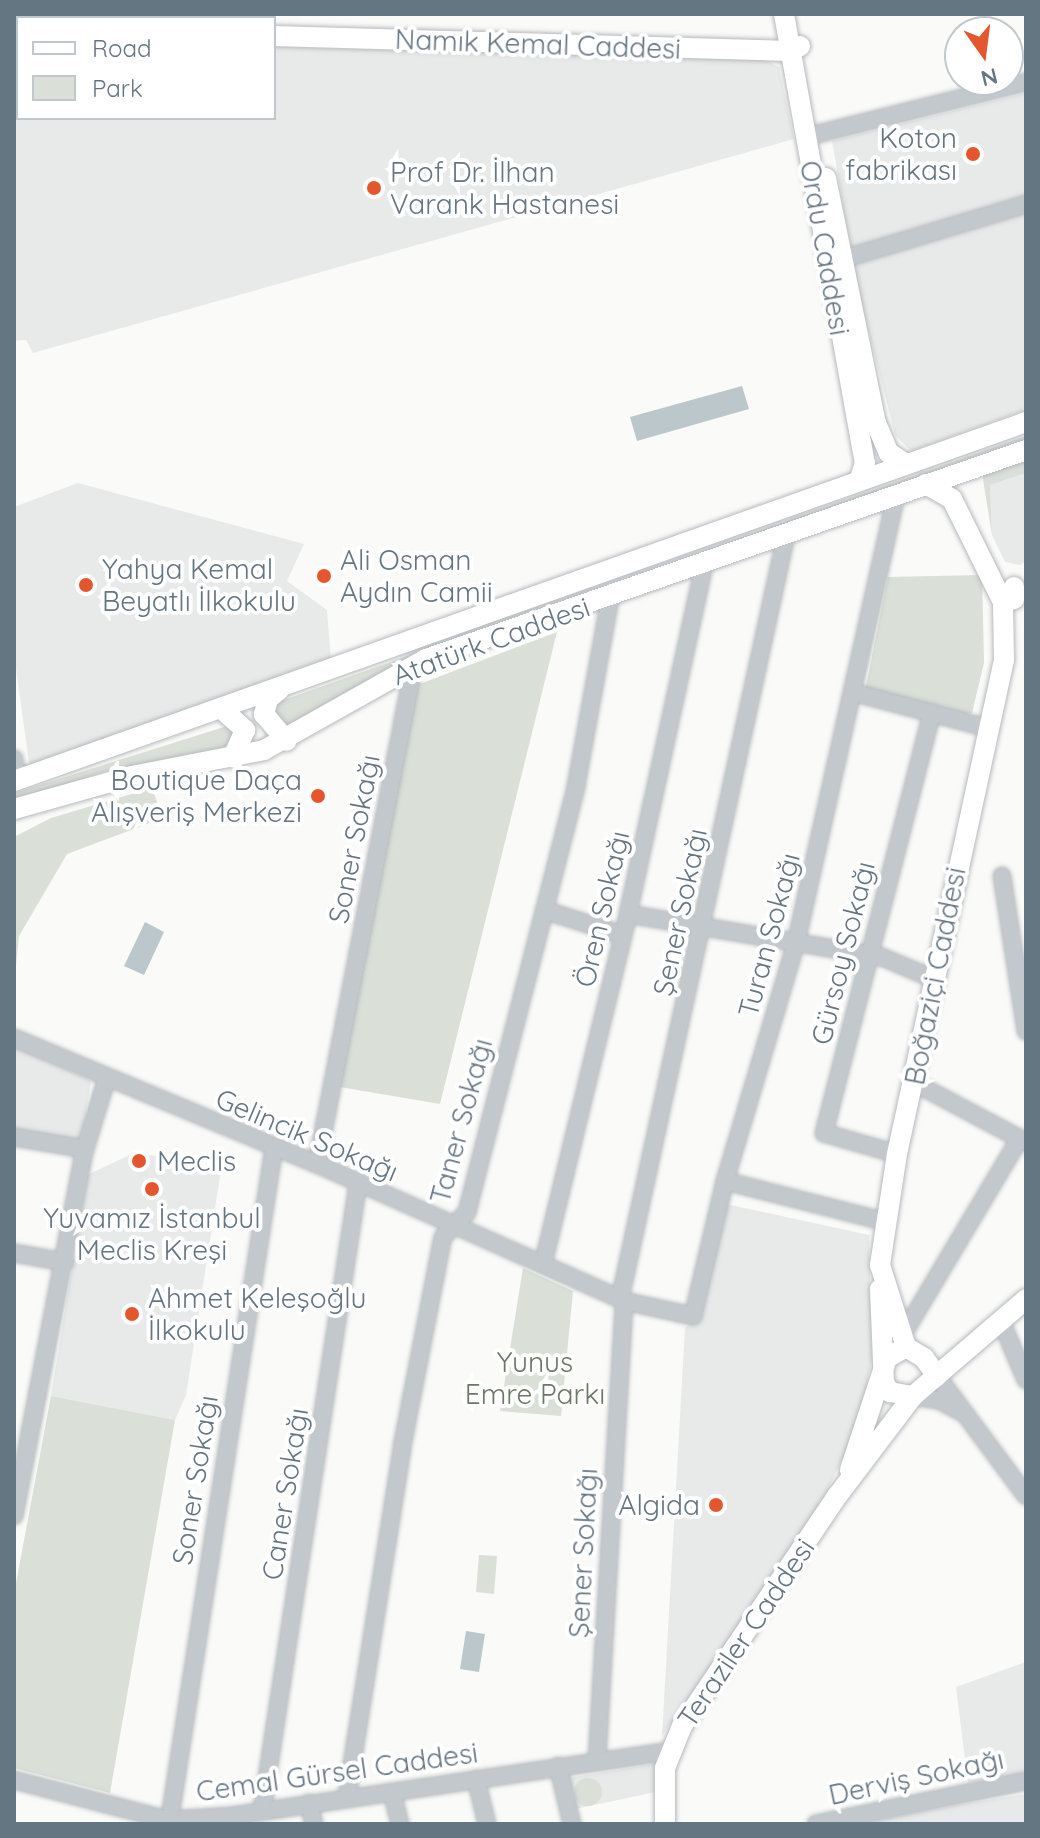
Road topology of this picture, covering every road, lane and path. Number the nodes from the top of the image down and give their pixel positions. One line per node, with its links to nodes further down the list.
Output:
1 (787, 14): 3 (main road, Ordu Caddesi)
2 (276, 36): 3 (main road, Namık Kemal Caddesi)
3 (795, 48): 5 (main road, Ordu Caddesi)
4 (1026, 82): 5 (street)
5 (811, 135): 7 (main road, Ordu Caddesi); 11 (main road, Ordu Caddesi)
6 (1026, 204): 7 (street)
7 (843, 259): 10 (main road, Ordu Caddesi)
8 (1026, 422): 10 (main road, Atatürk Caddesi)
9 (1026, 450): 12 (main road, Atatürk Caddesi)
10 (906, 464): 11 (main road, Atatürk Caddesi)
11 (859, 481): 19 (main road, Atatürk Caddesi)
12 (926, 484): 13 (main road, Atatürk Caddesi); 16 (main road)
13 (896, 495): 14 (main road, Atatürk Caddesi); 20 (street, Turan Sokağı)
14 (786, 536): 15 (main road, Atatürk Caddesi); 31 (street, Şener Sokağı)
15 (704, 565): 17 (main road, Atatürk Caddesi); 30 (street, Ören Sokağı)
16 (1014, 590): 23 (main road, Boğaziçi Caddesi)
17 (610, 598): 18 (main road, Atatürk Caddesi); 29 (street, Taner Sokağı)
18 (414, 664): 24 (main road, Atatürk Caddesi); 45 (street, Soner Sokağı)
19 (279, 690): 21 (main road, Atatürk Caddesi); 24 (main road)
20 (856, 693): 22 (street); 33 (street, Turan Sokağı)
21 (223, 710): 25 (main road); 26 (main road, Atatürk Caddesi)
22 (932, 713): 23 (street); 34 (street, Gürsoy Sokağı)
23 (991, 729): 35 (main road, Boğaziçi Caddesi)
24 (287, 741): 25 (main road, Atatürk Caddesi)
25 (233, 757): 27 (main road, Atatürk Caddesi)
26 (15, 773)
27 (18, 810)
28 (1002, 876): 36 (street)
29 (544, 910): 32 (street); 49 (street, Taner Sokağı)
30 (628, 914): 31 (street); 32 (street, Ören Sokağı)
31 (703, 929): 33 (street); 55 (street, Şener Sokağı)
32 (623, 935): 52 (street, Ören Sokağı)
33 (796, 943): 34 (street); 46 (street, Turan Sokağı)
34 (870, 955): 35 (street); 44 (street, Gürsoy Sokağı)
35 (934, 979): 39 (main road, Boğaziçi Caddesi)
36 (1026, 1031)
37 (14, 1038): 38 (street, Gelincik Sokağı)
38 (107, 1078): 42 (street, Gelincik Sokağı); 43 (street)
39 (915, 1083): 41 (street); 44 (main road, Boğaziçi Caddesi)
40 (14, 1137): 43 (street)
41 (1023, 1140): 57 (street)
42 (274, 1147): 45 (street, Gelincik Sokağı); 78 (street, Soner Sokağı)
43 (85, 1149): 51 (street)
44 (897, 1154): 48 (main road, Boğaziçi Caddesi)
45 (317, 1164): 47 (street, Gelincik Sokağı)
46 (725, 1181): 48 (street); 55 (street, Turan Sokağı)
47 (358, 1184): 49 (street, Gelincik Sokağı); 76 (street, Caner Sokağı)
48 (887, 1222): 53 (main road, Boğaziçi Caddesi)
49 (458, 1227): 52 (street, Gelincik Sokağı); 74 (street, Taner Sokağı)
50 (14, 1253): 51 (street)
51 (65, 1262): 63 (street)
52 (543, 1264): 55 (street, Gelincik Sokağı)
53 (880, 1265): 57 (main road, Boğaziçi Caddesi); 58 (main road)
54 (1026, 1299): 56 (main road, Teraziler Caddesi)
55 (622, 1300): 68 (street, Şener Sokağı)
56 (1001, 1321): 59 (main road, Teraziler Caddesi); 60 (street)
57 (904, 1342): 58 (main road); 59 (main road)
58 (882, 1372): 61 (main road); 64 (main road, Teraziler Caddesi)
59 (937, 1376): 61 (main road, Teraziler Caddesi); 62 (street)
60 (1026, 1380)
61 (913, 1396): 62 (street); 64 (main road, Teraziler Caddesi)
62 (970, 1417): 65 (street)
63 (21, 1441): 66 (street)
64 (838, 1495): 67 (main road, Teraziler Caddesi)
65 (1026, 1496)
66 (14, 1516)
67 (671, 1751): 68 (street, Cemal Gürsel Caddesi); 83 (main road, Teraziler Caddesi)
68 (597, 1760): 69 (street, Cemal Gürsel Caddesi)
69 (558, 1766): 70 (street, Cemal Gürsel Caddesi); 82 (street)
70 (476, 1779): 73 (street, Cemal Gürsel Caddesi); 81 (street)
71 (14, 1780): 78 (street, Cemal Gürsel Caddesi)
72 (1026, 1781): 84 (street, Derviş Sokağı)
73 (392, 1792): 74 (street, Cemal Gürsel Caddesi); 80 (street)
74 (347, 1796): 75 (street, Cemal Gürsel Caddesi)
75 (309, 1803): 76 (street, Cemal Gürsel Caddesi); 79 (street)
76 (262, 1811): 77 (street, Cemal Gürsel Caddesi)
77 (232, 1820): 78 (street, Cemal Gürsel Caddesi)
78 (168, 1822)
79 (314, 1824)
80 (400, 1824)
81 (487, 1824)
82 (572, 1824)
83 (665, 1824)
84 (816, 1824)

